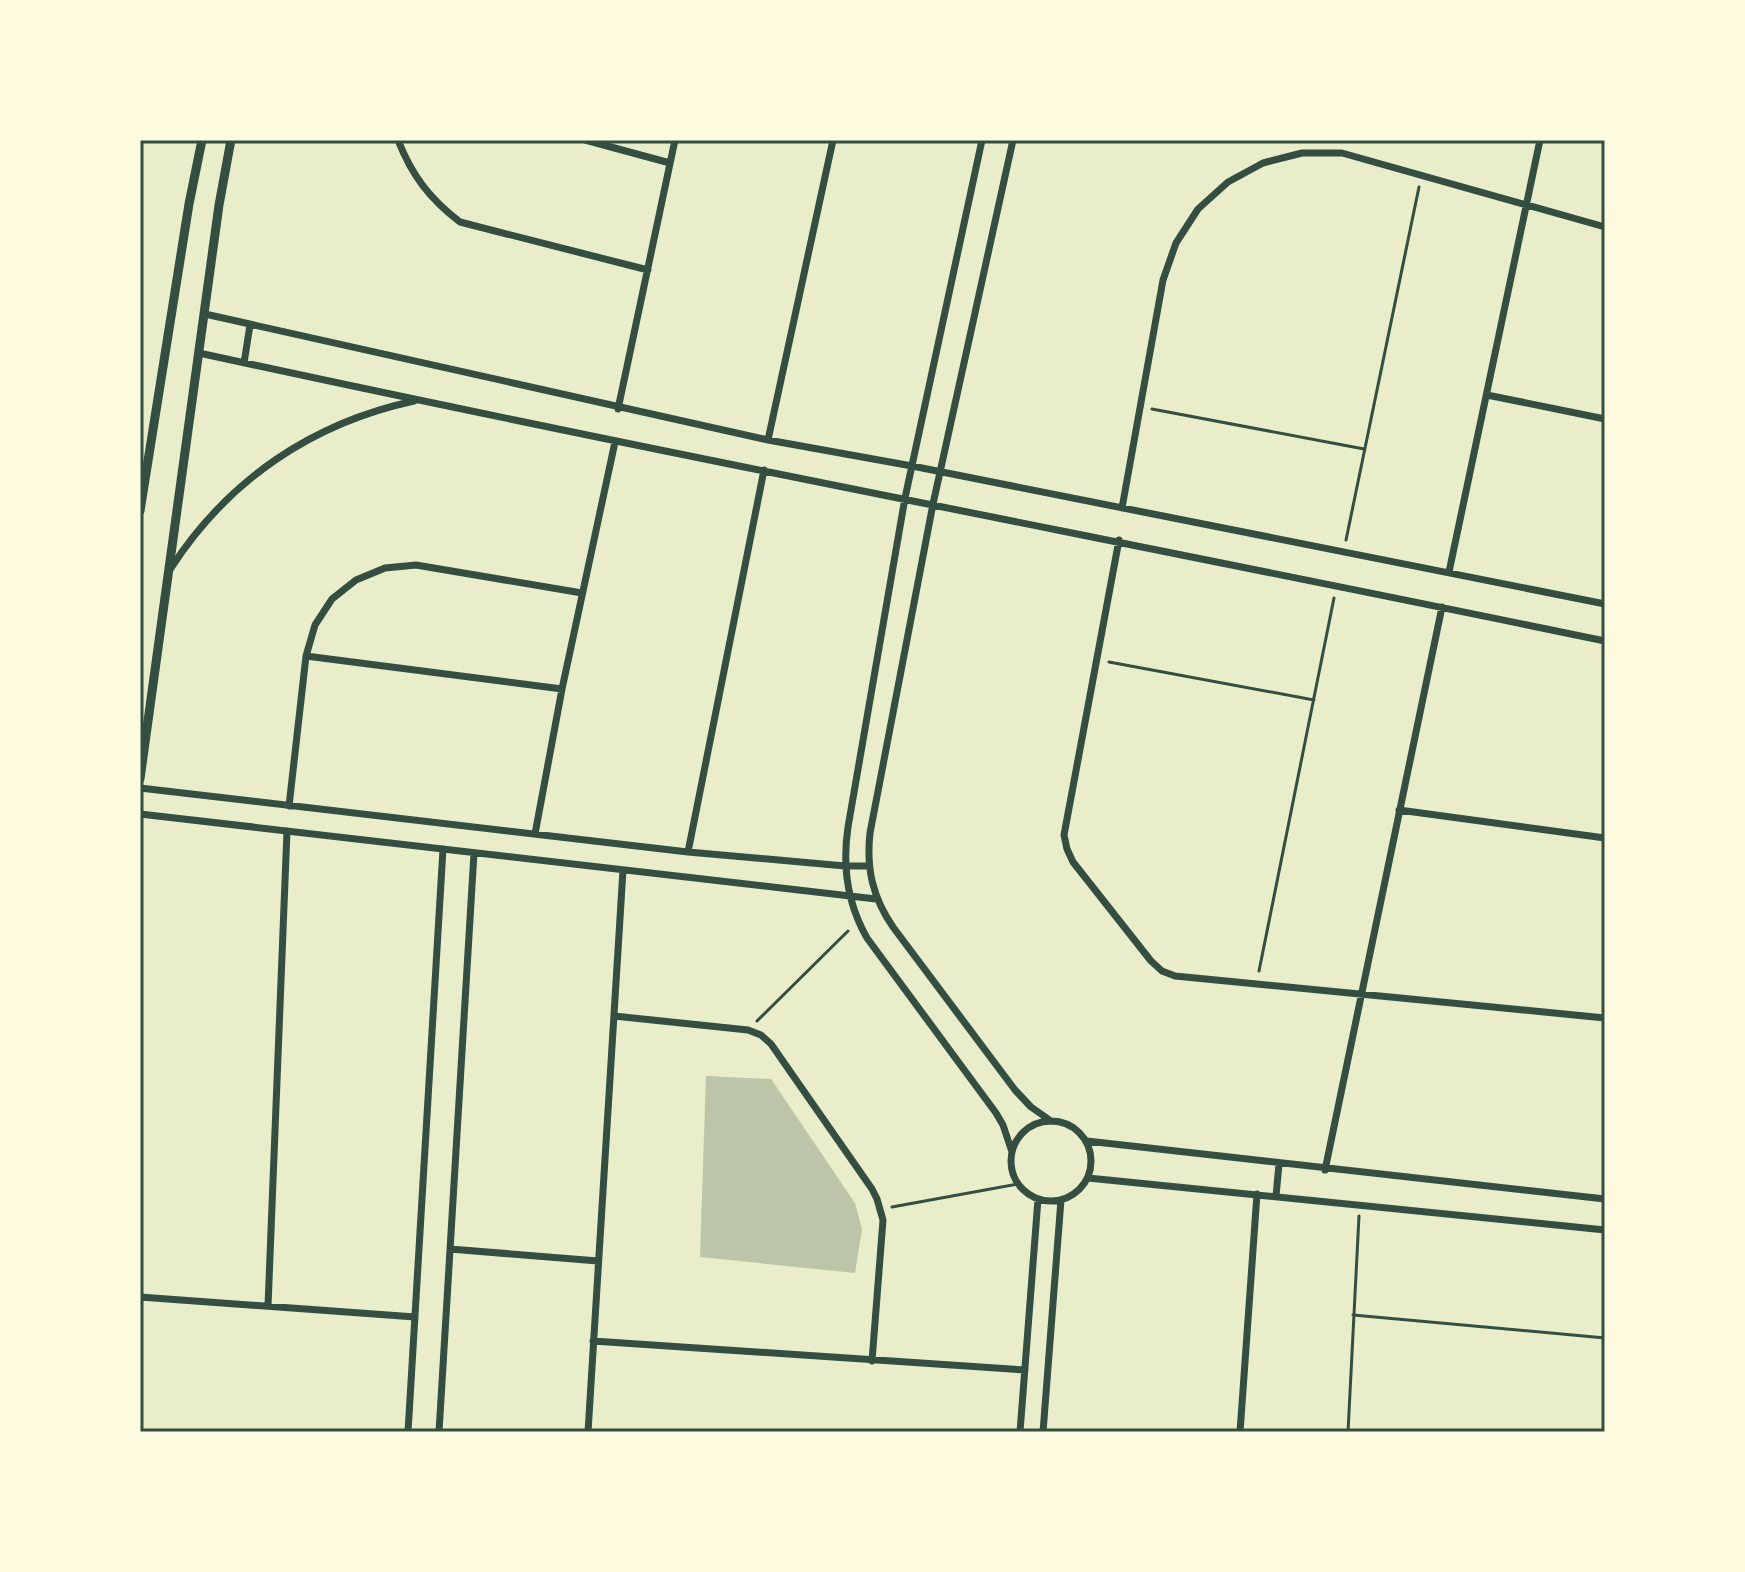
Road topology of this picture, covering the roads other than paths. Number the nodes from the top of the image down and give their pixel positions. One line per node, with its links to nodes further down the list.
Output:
1 (202, 140): 30 (street)
2 (231, 140): 14 (street)
3 (398, 140): 13 (street)
4 (585, 140): 10 (street)
5 (675, 140): 10 (street)
6 (833, 140): 22 (street)
7 (982, 140): 24 (street)
8 (1013, 140): 26 (street)
9 (1540, 140): 11 (street)
10 (670, 163): 13 (street)
11 (1526, 205): 12 (street); 18 (street); 29 (street)
12 (1605, 227)
13 (648, 270): 20 (street)
14 (205, 314): 15 (street); 16 (street)
15 (250, 325): 17 (street); 20 (street)
16 (199, 353): 17 (street); 32 (street)
17 (244, 363): 19 (street)
18 (1487, 395): 21 (street); 33 (street)
19 (419, 400): 23 (street); 32 (street)
20 (618, 409): 22 (street)
21 (1605, 419)
22 (768, 440): 24 (street)
23 (615, 442): 25 (street); 34 (street)
24 (912, 466): 26 (street); 27 (street)
25 (764, 470): 27 (street); 49 (street)
26 (939, 472): 28 (street); 29 (street)
27 (905, 498): 28 (street); 51 (street)
28 (933, 504): 31 (street); 52 (street)
29 (1122, 508): 33 (street)
30 (140, 511)
31 (1119, 540): 36 (street); 56 (street)
32 (169, 570): 40 (street)
33 (1449, 572): 35 (street)
34 (582, 593): 38 (street); 39 (street)
35 (1605, 604)
36 (1442, 607): 37 (street); 43 (street)
37 (1605, 641)
38 (306, 656): 39 (street); 42 (street)
39 (562, 689): 46 (street)
40 (140, 779)
41 (140, 788): 42 (street)
42 (289, 806): 46 (street)
43 (1399, 810): 47 (street); 56 (street)
44 (140, 814): 45 (street)
45 (287, 831): 48 (street); 74 (street)
46 (535, 834): 49 (street)
47 (1605, 838)
48 (443, 849): 50 (street); 75 (street)
49 (688, 852): 51 (street)
50 (474, 853): 53 (street); 71 (street)
51 (845, 866): 52 (street); 54 (street)
52 (868, 866): 55 (street)
53 (623, 870): 54 (street); 57 (street)
54 (849, 895): 55 (street); 61 (street)
55 (876, 899): 59 (street)
56 (1360, 994): 58 (street); 63 (street)
57 (614, 1016): 72 (street); 77 (street)
58 (1605, 1018)
59 (1051, 1121): 60 (street); 61 (street)
60 (1087, 1141): 62 (street); 64 (street)
61 (1012, 1152): 67 (street)
62 (1279, 1164): 63 (street); 66 (street)
63 (1325, 1170): 68 (street)
64 (1088, 1178): 65 (street); 69 (street)
65 (1257, 1194): 66 (street); 84 (street)
66 (1276, 1196): 70 (street)
67 (1038, 1199): 69 (street); 78 (street)
68 (1605, 1199)
69 (1061, 1200): 83 (street)
70 (1605, 1230)
71 (450, 1249): 72 (street); 80 (street)
72 (598, 1261): 76 (street)
73 (140, 1297): 74 (street)
74 (268, 1306): 75 (street)
75 (415, 1317): 79 (street)
76 (593, 1341): 77 (street); 81 (street)
77 (872, 1361): 78 (street)
78 (1025, 1370): 82 (street)
79 (408, 1432)
80 (439, 1432)
81 (588, 1432)
82 (1020, 1432)
83 (1043, 1432)
84 (1240, 1432)

